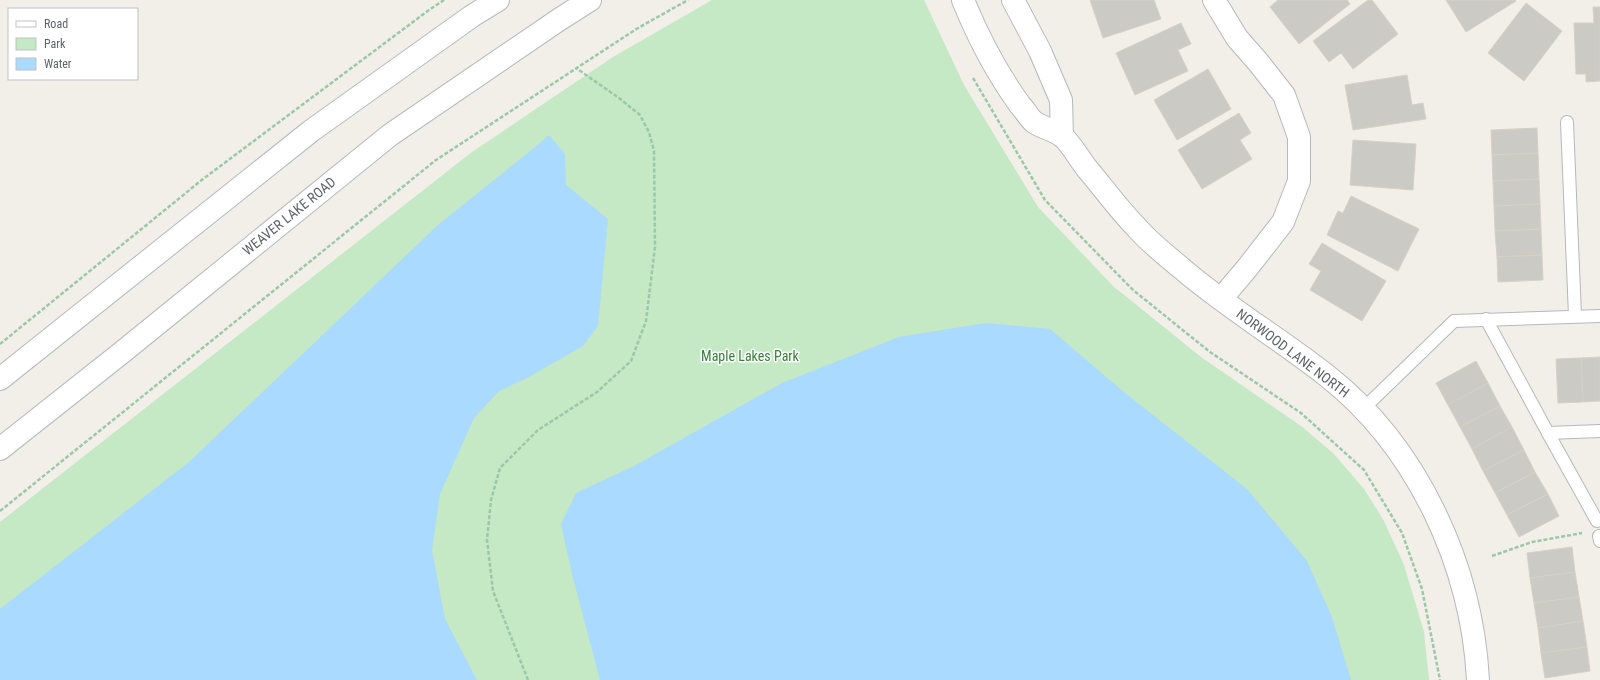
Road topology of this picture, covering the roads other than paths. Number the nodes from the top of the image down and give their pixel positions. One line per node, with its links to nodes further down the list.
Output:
1 (498, 0): 12 (street)
2 (590, 0): 16 (street, WEAVER LAKE ROAD)
3 (964, 0): 7 (street, NORWOOD LANE NORTH)
4 (1013, 0): 7 (street)
5 (1214, 0): 8 (street)
6 (1567, 122): 9 (lane)
7 (1062, 136): 8 (street, NORWOOD LANE NORTH)
8 (1221, 299): 13 (street, NORWOOD LANE NORTH)
9 (1575, 316): 10 (lane); 11 (lane)
10 (1600, 316)
11 (1486, 319): 13 (lane); 15 (lane)
12 (0, 379)
13 (1363, 409): 18 (street, NORWOOD LANE NORTH)
14 (1600, 431): 15 (lane)
15 (1548, 433): 17 (lane)
16 (0, 449)
17 (1597, 520)
18 (1478, 680)

